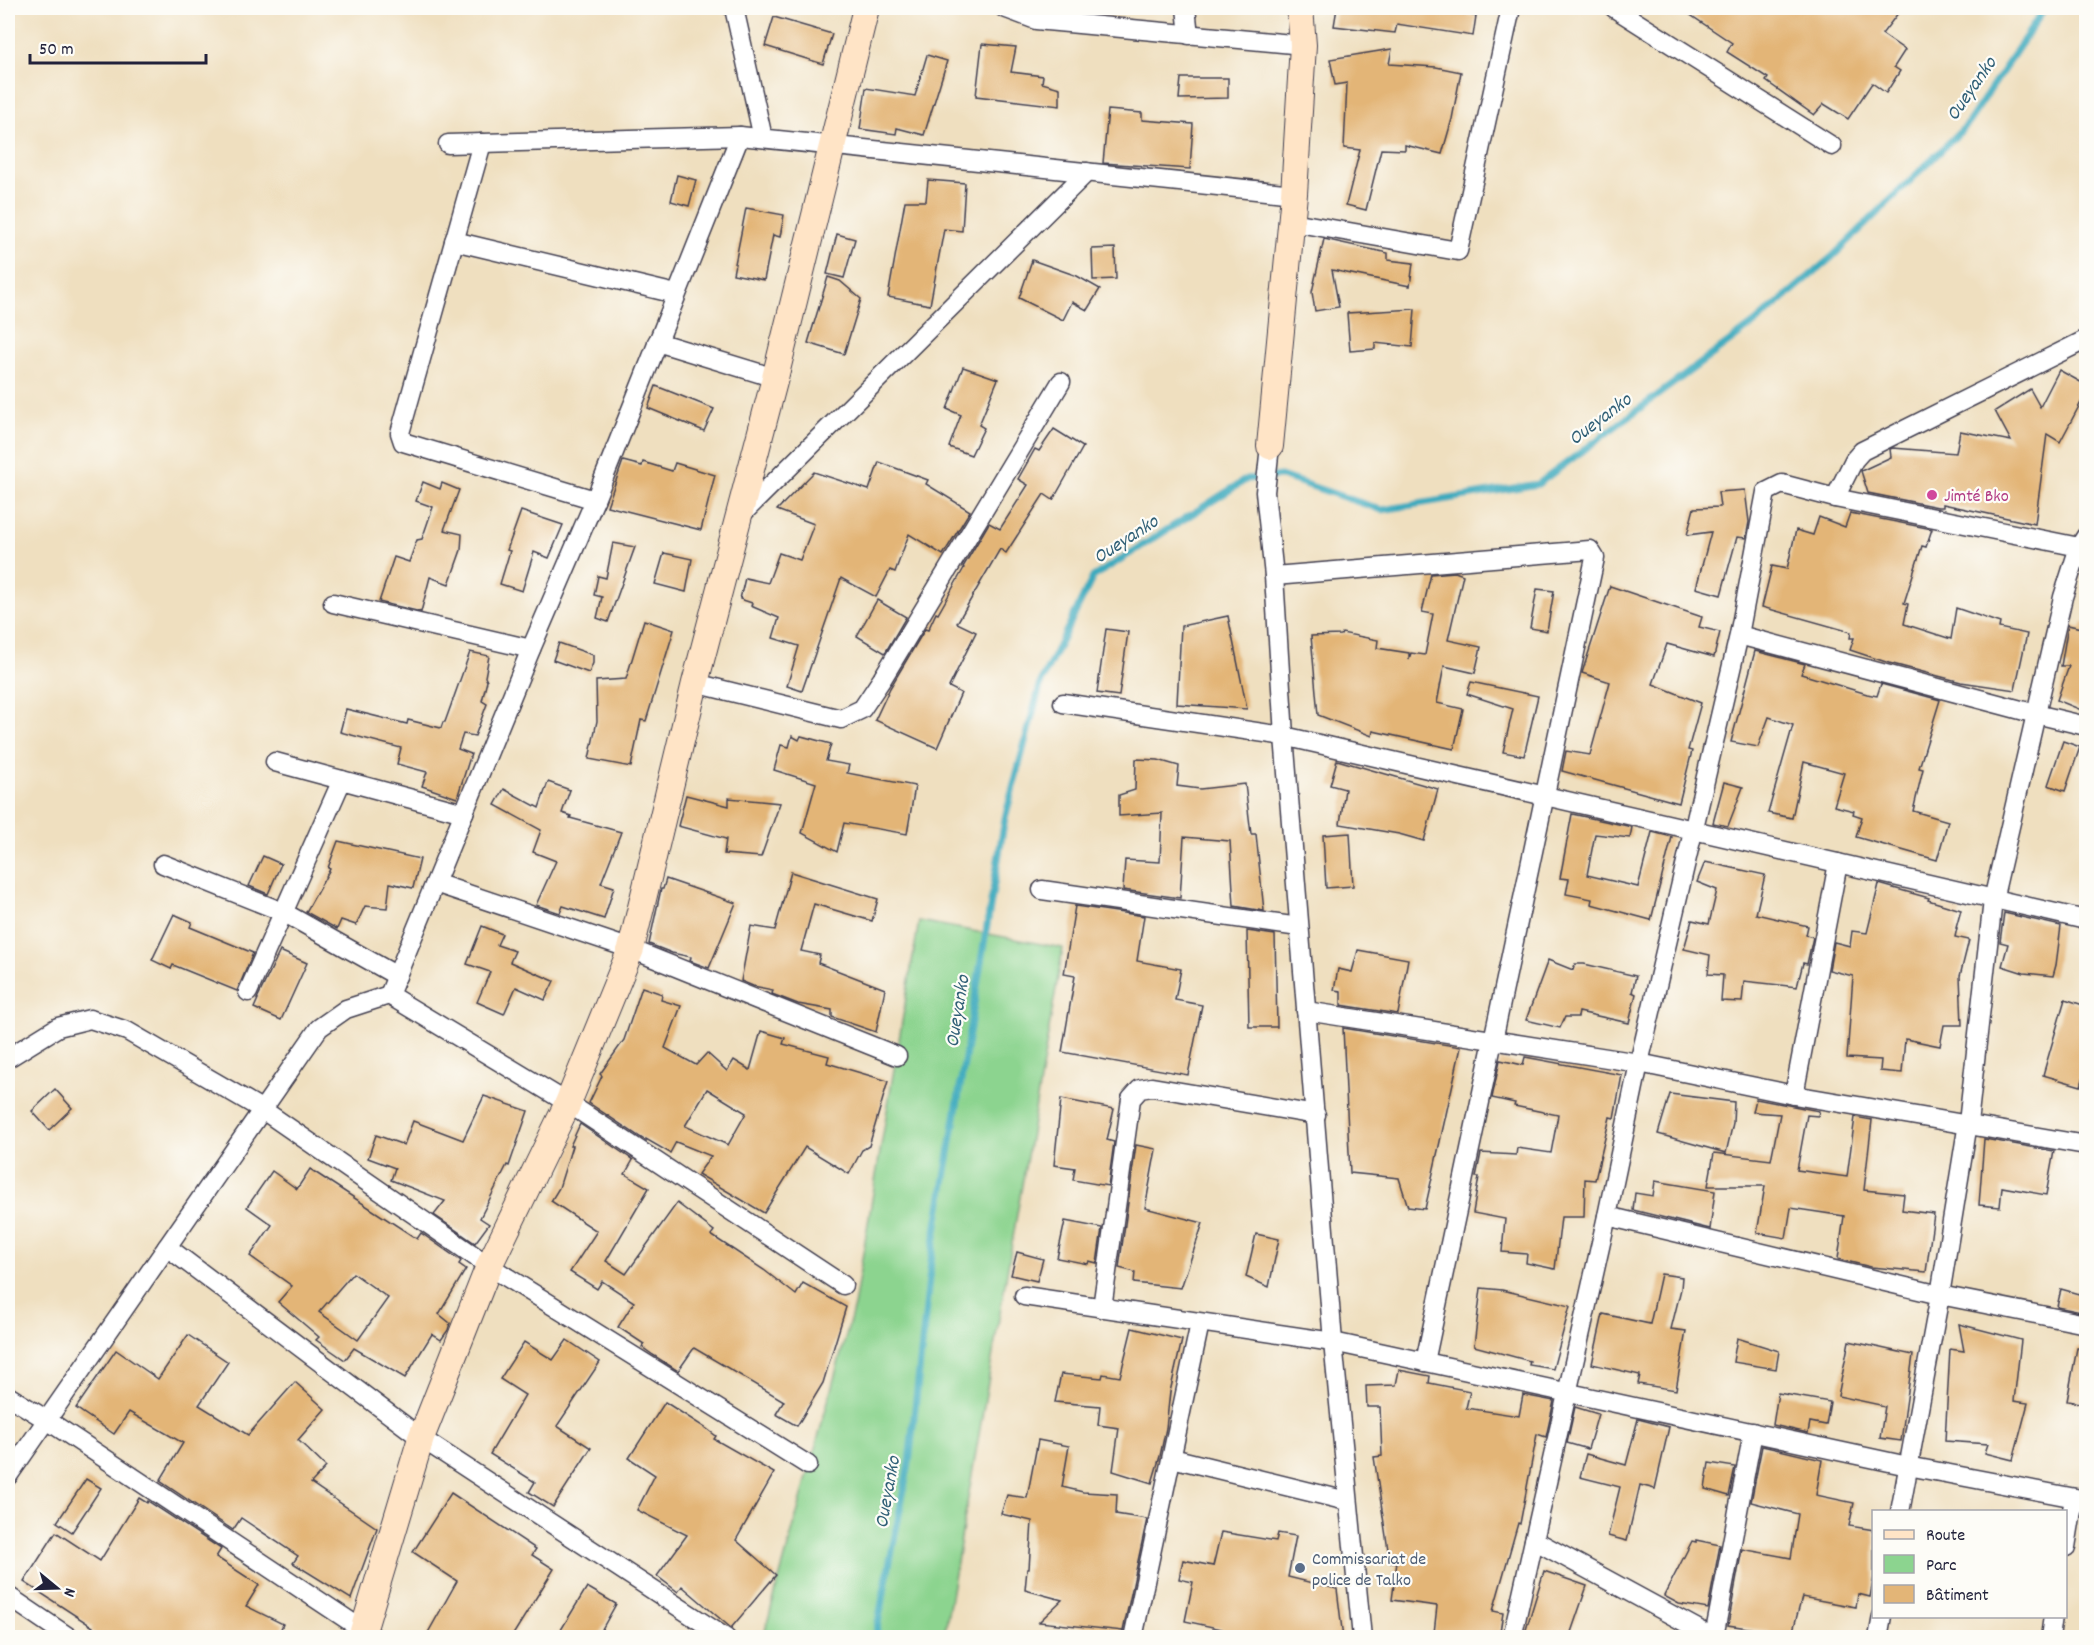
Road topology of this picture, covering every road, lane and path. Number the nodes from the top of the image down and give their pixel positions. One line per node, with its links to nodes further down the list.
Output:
1 (734, 8): 11 (street)
2 (866, 8): 14 (street)
3 (1004, 8): 8 (street)
4 (1186, 8): 8 (street)
5 (1300, 8): 9 (street)
6 (1511, 8): 18 (street)
7 (1614, 8): 15 (street)
8 (1188, 34): 9 (street)
9 (1303, 45): 17 (street)
10 (740, 136): 11 (street); 12 (street); 20 (street)
11 (763, 138): 14 (street)
12 (482, 142): 13 (street); 19 (street)
13 (448, 144)
14 (831, 146): 16 (street); 23 (street)
15 (1832, 146)
16 (1087, 172): 17 (street); 28 (street)
17 (1294, 194): 18 (street)
18 (1292, 222): 25 (street)
19 (454, 241): 20 (street); 27 (street)
20 (676, 294): 21 (street)
21 (657, 342): 23 (street); 27 (street)
22 (2086, 342): 26 (street)
23 (775, 378): 28 (street)
24 (1061, 382): 34 (street)
25 (1270, 446): 30 (street)
26 (1835, 498): 29 (street); 32 (street)
27 (595, 500): 33 (street)
28 (738, 518): 34 (street)
29 (2083, 542): 36 (street)
30 (1274, 576): 38 (street); 41 (street)
31 (333, 603): 33 (street)
32 (1738, 634): 36 (street); 43 (street)
33 (531, 648): 42 (street)
34 (695, 683): 52 (street)
35 (1063, 703): 38 (street)
36 (2036, 714): 37 (street); 48 (street)
37 (2086, 726)
38 (1284, 736): 41 (street); 51 (street)
39 (275, 762): 40 (street)
40 (342, 780): 42 (street); 49 (street)
41 (1545, 795): 43 (street); 57 (street)
42 (464, 813): 46 (street)
43 (1694, 830): 44 (street); 60 (street)
44 (1838, 862): 48 (street); 61 (street)
45 (163, 864): 49 (street)
46 (435, 883): 52 (street); 53 (street)
47 (1042, 890): 51 (street)
48 (1993, 900): 50 (street); 65 (street)
49 (283, 912): 53 (street); 54 (street)
50 (2086, 920)
51 (1299, 927): 56 (street)
52 (631, 949): 58 (street); 62 (street)
53 (397, 976): 55 (street)
54 (248, 992)
55 (389, 995): 62 (street); 63 (street)
56 (1306, 1011): 57 (street); 64 (street)
57 (1492, 1040): 60 (street); 77 (street)
58 (897, 1056)
59 (8, 1058): 63 (street)
60 (1639, 1063): 61 (street); 67 (street)
61 (1794, 1095): 65 (street)
62 (568, 1103): 69 (street); 70 (street)
63 (263, 1110): 68 (street); 69 (street)
64 (1316, 1115): 73 (street); 76 (street)
65 (1968, 1123): 66 (street); 71 (street)
66 (2086, 1145)
67 (1607, 1216): 71 (street); 78 (street)
68 (167, 1247): 80 (street); 82 (street)
69 (489, 1266): 82 (street); 84 (street)
70 (843, 1285)
71 (1940, 1295): 75 (street); 85 (street)
72 (1024, 1296): 73 (street)
73 (1101, 1308): 74 (street)
74 (1200, 1323): 76 (street); 83 (street)
75 (2086, 1324)
76 (1333, 1341): 77 (street); 88 (street)
77 (1425, 1362): 78 (street)
78 (1567, 1392): 81 (street); 90 (street)
79 (8, 1396): 80 (street)
80 (48, 1420): 86 (street); 95 (street)
81 (1753, 1432): 85 (street); 96 (street)
82 (421, 1438): 95 (street); 98 (street)
83 (1172, 1458): 88 (street); 99 (street)
84 (808, 1465)
85 (1908, 1466): 87 (street); 89 (street)
86 (8, 1476)
87 (2080, 1499): 91 (street)
88 (1347, 1502): 100 (street)
89 (1900, 1510)
90 (1534, 1540): 96 (street); 101 (street)
91 (2067, 1544)
92 (8, 1596): 97 (street)
93 (1882, 1618): 102 (street)
94 (2054, 1618): 103 (street)
95 (366, 1635)
96 (1714, 1637)
97 (70, 1638)
98 (726, 1638)
99 (1133, 1638)
100 (1362, 1638)
101 (1512, 1638)
102 (1878, 1638)
103 (2050, 1638)

